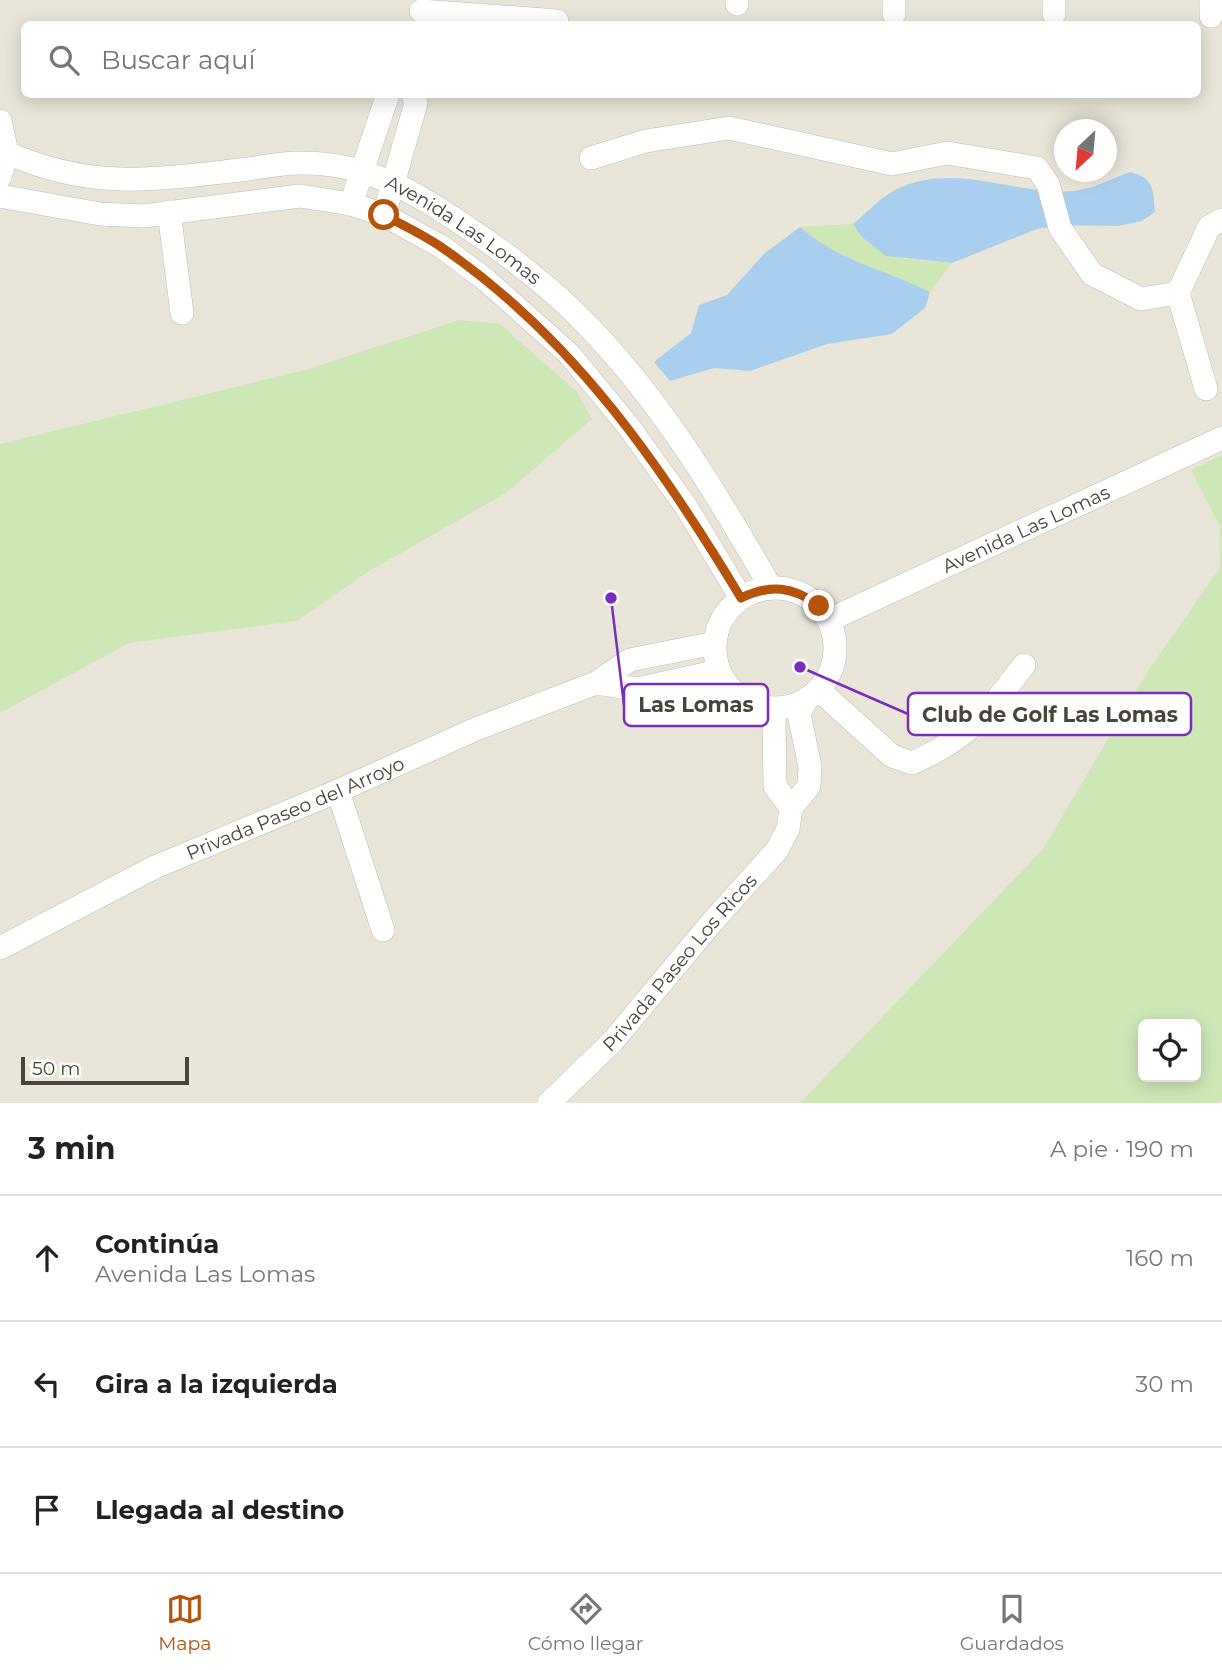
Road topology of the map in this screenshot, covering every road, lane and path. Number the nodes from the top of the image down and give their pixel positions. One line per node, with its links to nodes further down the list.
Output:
1 (420, 12): 2 (street)
2 (543, 21)
3 (387, 98): 8 (street)
4 (414, 98): 10 (street)
5 (0, 121): 6 (street)
6 (7, 153): 8 (street, Avenida Las Lomas); 9 (street)
7 (591, 158): 16 (street)
8 (361, 171): 10 (street, Avenida Las Lomas); 12 (street)
9 (0, 177)
10 (395, 184): 14 (street); 20 (street, Avenida Las Lomas)
11 (0, 196): 13 (street, Avenida Las Lomas)
12 (351, 204): 13 (street, Avenida Las Lomas); 14 (street, Avenida Las Lomas)
13 (169, 212): 17 (street)
14 (384, 215): 21 (street, Avenida Las Lomas)
15 (1222, 220): 16 (street)
16 (1178, 293): 18 (street)
17 (182, 313)
18 (1206, 388)
19 (1222, 438): 22 (street, Avenida Las Lomas)
20 (771, 587): 21 (street); 22 (street)
21 (741, 598): 23 (street)
22 (829, 620): 27 (street)
23 (715, 643): 25 (street); 26 (street, Privada Paseo del Arroyo)
24 (1024, 665): 27 (street)
25 (719, 670): 26 (street, Privada Paseo del Arroyo); 28 (street)
26 (596, 683): 29 (street, Privada Paseo del Arroyo)
27 (813, 695): 28 (street); 30 (street, Privada Paseo Los Ricos)
28 (760, 706): 30 (street)
29 (338, 791): 31 (street); 32 (street, Privada Paseo del Arroyo)
30 (791, 808): 33 (street, Privada Paseo Los Ricos)
31 (383, 930)
32 (0, 948)
33 (549, 1103)

